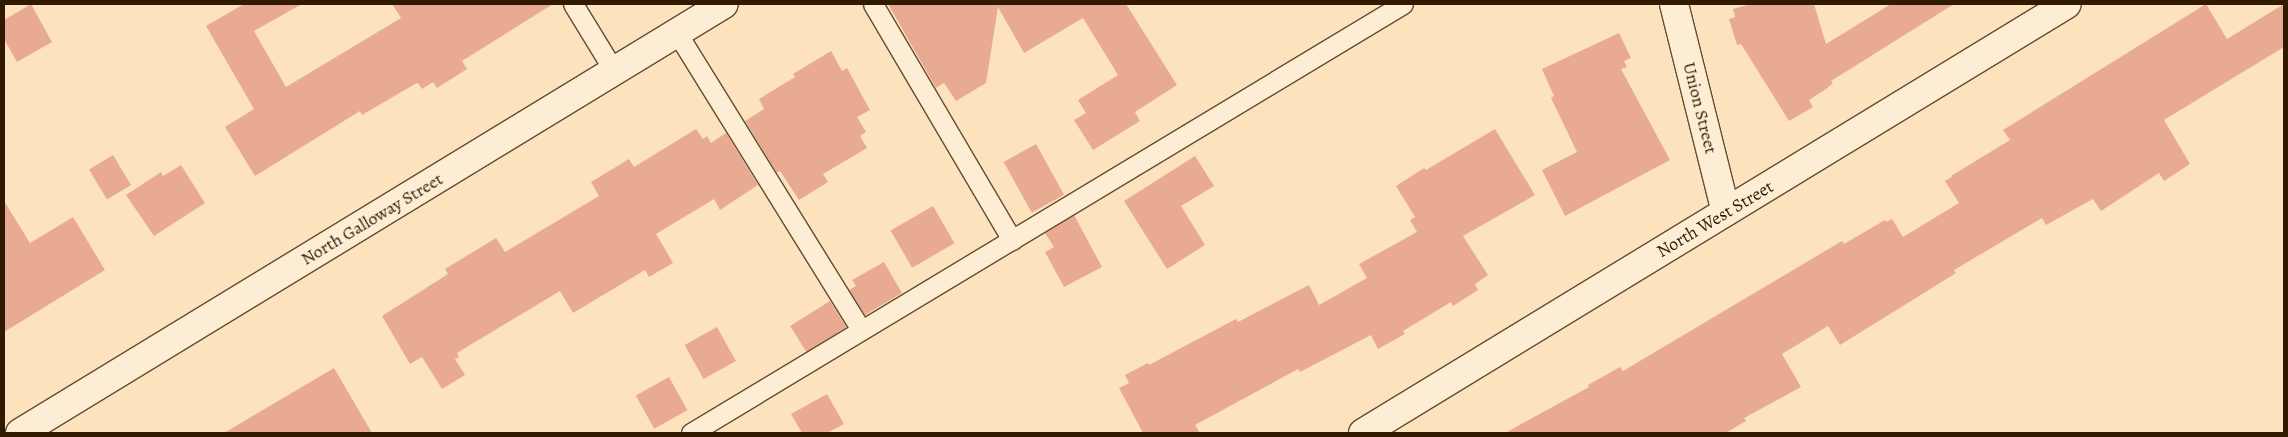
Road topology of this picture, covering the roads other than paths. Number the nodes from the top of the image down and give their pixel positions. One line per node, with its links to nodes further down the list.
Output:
1 (573, 4): 8 (lane)
2 (724, 4): 7 (street, North Galloway Street)
3 (873, 4): 10 (lane)
4 (1403, 4): 10 (lane)
5 (1674, 4): 9 (street, Union Street)
6 (2068, 4): 9 (street, North West Street)
7 (677, 33): 8 (street, North Galloway Street); 11 (lane)
8 (614, 71): 12 (street, North Galloway Street)
9 (1726, 212): 14 (street, North West Street)
10 (1012, 240): 11 (lane)
11 (862, 330): 13 (lane)
12 (20, 433)
13 (692, 433)
14 (1363, 433)

